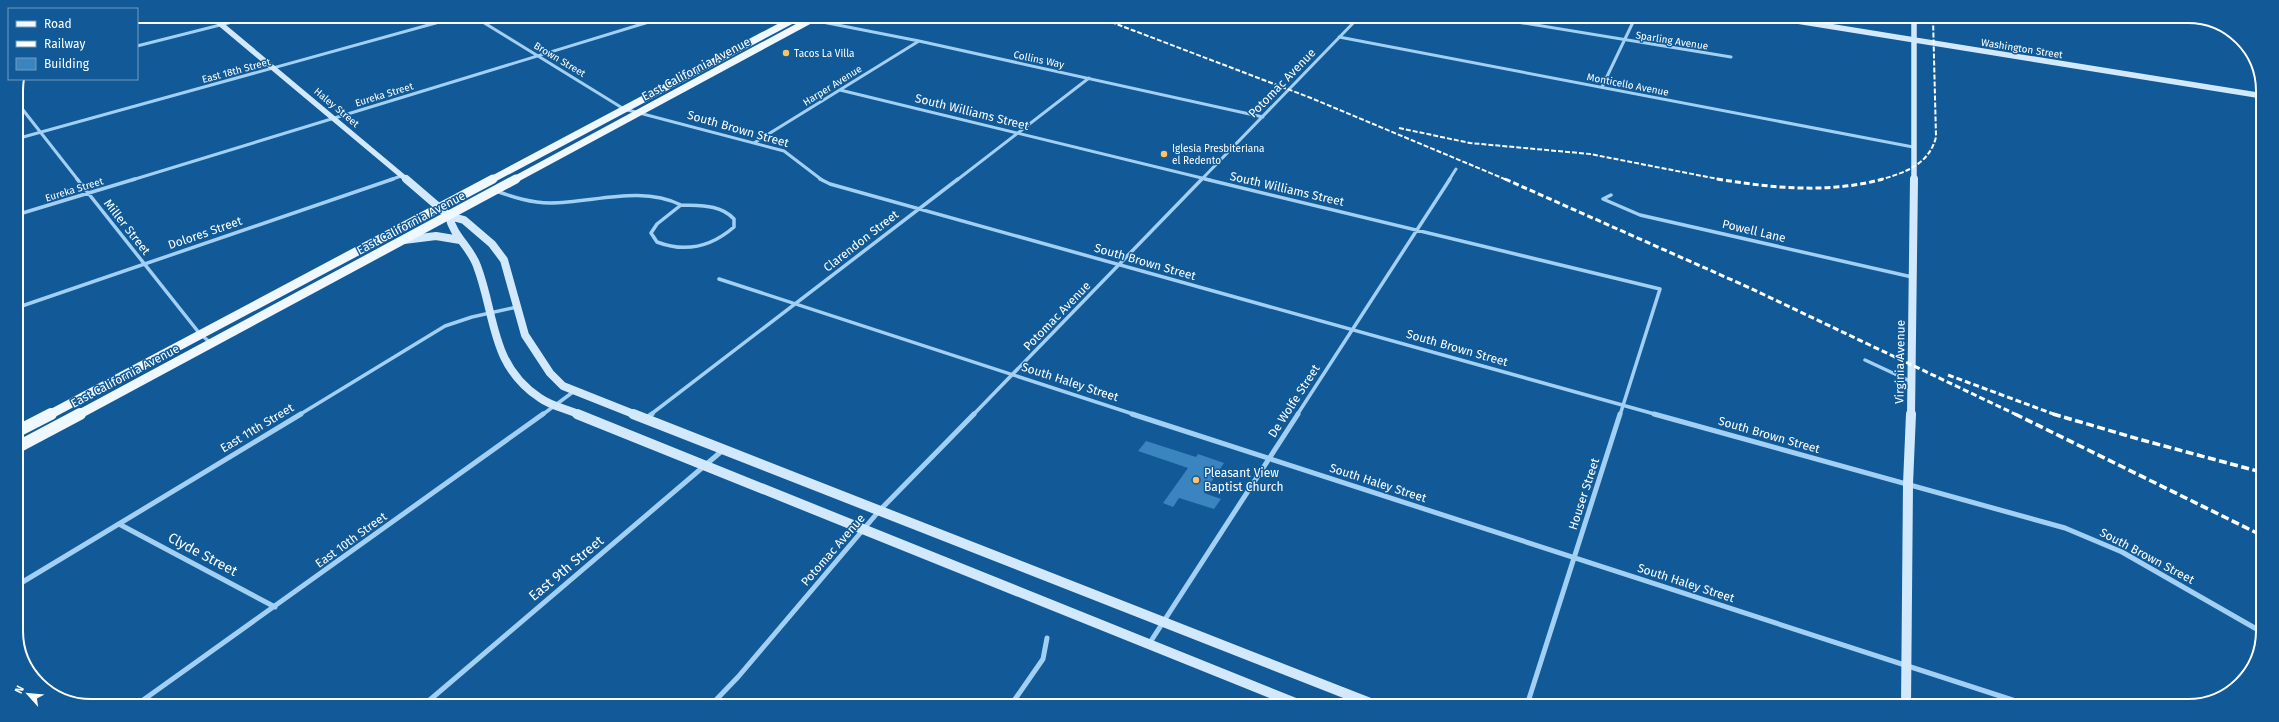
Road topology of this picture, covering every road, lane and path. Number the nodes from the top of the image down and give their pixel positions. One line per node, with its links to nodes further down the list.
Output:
1 (220, 23): 14 (street, Haley Street)
2 (230, 23): 14 (street)
3 (436, 23): 22 (street, East 18th Street)
4 (484, 23): 20 (street, Brown Street)
5 (645, 23): 20 (street, Eureka Street)
6 (786, 23): 27 (main road, East California Avenue)
7 (805, 23): 29 (main road, East California Avenue)
8 (838, 23): 16 (street, Collins Way)
9 (1353, 23): 15 (street, Potomac Avenue)
10 (1521, 23): 18 (street, Sparling Avenue)
11 (1633, 23): 18 (street)
12 (1809, 23): 17 (street, Washington Street)
13 (1914, 23): 17 (street, Virginia Avenue)
14 (222, 25): 19 (street); 22 (street, Haley Street)
15 (1339, 37): 24 (street, Monticello Avenue); 30 (street, Potomac Avenue)
16 (919, 40): 23 (street, Collins Way); 25 (street, Harper Avenue)
17 (1914, 40): 26 (street, Washington Street); 36 (street, Virginia Avenue)
18 (1624, 41): 21 (street, Sparling Avenue); 24 (street)
19 (138, 46)
20 (538, 56): 27 (street, Brown Street); 31 (street, Eureka Street)
21 (1730, 57)
22 (274, 68): 31 (street, Haley Street); 32 (street, East 18th Street)
23 (1089, 78): 30 (street, Collins Way); 33 (street, Clarendon Street)
24 (1602, 87): 36 (street, Monticello Avenue)
25 (840, 90): 33 (street, South Williams Street); 35 (street, Harper Avenue)
26 (2256, 95)
27 (624, 109): 29 (street, Brown Street); 44 (main road, East California Avenue)
28 (23, 110): 32 (street, Miller Street)
29 (639, 113): 35 (street, South Brown Street); 40 (main road, East California Avenue)
30 (1263, 117): 39 (street, Potomac Avenue)
31 (335, 118): 38 (street, Haley Street); 41 (street, Eureka Street)
32 (40, 132): 34 (street, East 18th Street); 41 (street, Miller Street)
33 (1017, 133): 39 (street, South Williams Street); 45 (street, Clarendon Street)
34 (23, 137)
35 (754, 142): 45 (street, South Brown Street)
36 (1913, 147): 53 (street, Virginia Avenue)
37 (1456, 169): 48 (street, De Wolfe Street)
38 (401, 176): 44 (street, Haley Street); 51 (street, Dolores Street)
39 (1203, 179): 48 (street, South Williams Street); 52 (street, Potomac Avenue)
40 (495, 191): 43 (street); 47 (main road, East California Avenue)
41 (88, 193): 46 (street, Eureka Street); 51 (street, Miller Street)
42 (1611, 195): 53 (street, Powell Lane)
43 (681, 205): 43 (street)
44 (439, 207): 47 (street, Haley Street); 61 (main road, East California Avenue)
45 (918, 209): 52 (street, South Brown Street); 56 (street, Clarendon Street)
46 (23, 213)
47 (449, 216): 49 (main road, East California Avenue); 50 (street); 58 (street)
48 (1417, 230): 55 (street, South Williams Street); 60 (street, De Wolfe Street)
49 (404, 240): 50 (street); 62 (main road, East California Avenue)
50 (460, 240): 59 (street)
51 (144, 265): 57 (street, Dolores Street); 61 (street, Miller Street)
52 (1120, 265): 60 (street, South Brown Street); 64 (street, Potomac Avenue)
53 (1912, 277): 65 (street, Virginia Avenue)
54 (719, 278): 56 (street, South Haley Street)
55 (1660, 289): 68 (street, Houser Street)
56 (796, 304): 64 (street, South Haley Street); 69 (street, Clarendon Street)
57 (23, 306)
58 (517, 307): 59 (street, East 11th Street); 66 (street)
59 (491, 313): 67 (street); 77 (street, East 11th Street)
60 (1352, 330): 68 (street, South Brown Street); 73 (street, De Wolfe Street)
61 (200, 334): 62 (street, Miller Street); 70 (main road, East California Avenue)
62 (211, 344): 71 (main road, East California Avenue)
63 (1865, 360): 65 (street)
64 (1014, 374): 73 (street, South Haley Street); 76 (street, Potomac Avenue)
65 (1913, 382): 75 (street, Virginia Avenue)
66 (573, 392): 67 (street, East 10th Street); 69 (street)
67 (556, 405): 74 (street); 81 (street, East 10th Street)
68 (1623, 405): 75 (street, South Brown Street); 79 (street, Houser Street)
69 (644, 419): 72 (street)
70 (23, 428)
71 (23, 444)
72 (723, 450): 74 (street, East 9th Street); 76 (street)
73 (1269, 458): 79 (street, South Haley Street); 82 (street, De Wolfe Street)
74 (705, 465): 78 (street); 88 (street, East 9th Street)
75 (1908, 484): 83 (street, South Brown Street); 86 (street, Virginia Avenue)
76 (879, 511): 78 (street, Potomac Avenue); 82 (street)
77 (120, 524): 80 (street, East 11th Street); 81 (street, Clyde Street)
78 (864, 530): 85 (street); 89 (street, Potomac Avenue)
79 (1574, 557): 86 (street, South Haley Street); 93 (street, Houser Street)
80 (23, 582)
81 (275, 607): 87 (street, East 10th Street)
82 (1162, 622): 85 (street, De Wolfe Street); 92 (street)
83 (2256, 629)
84 (1047, 638): 90 (street)
85 (1148, 644): 91 (street)
86 (1906, 665): 94 (street, Virginia Avenue); 95 (street, South Haley Street)
87 (146, 699)
88 (431, 699)
89 (716, 699)
90 (1015, 699)
91 (1285, 699)
92 (1360, 699)
93 (1529, 699)
94 (1906, 699)
95 (2010, 699)

